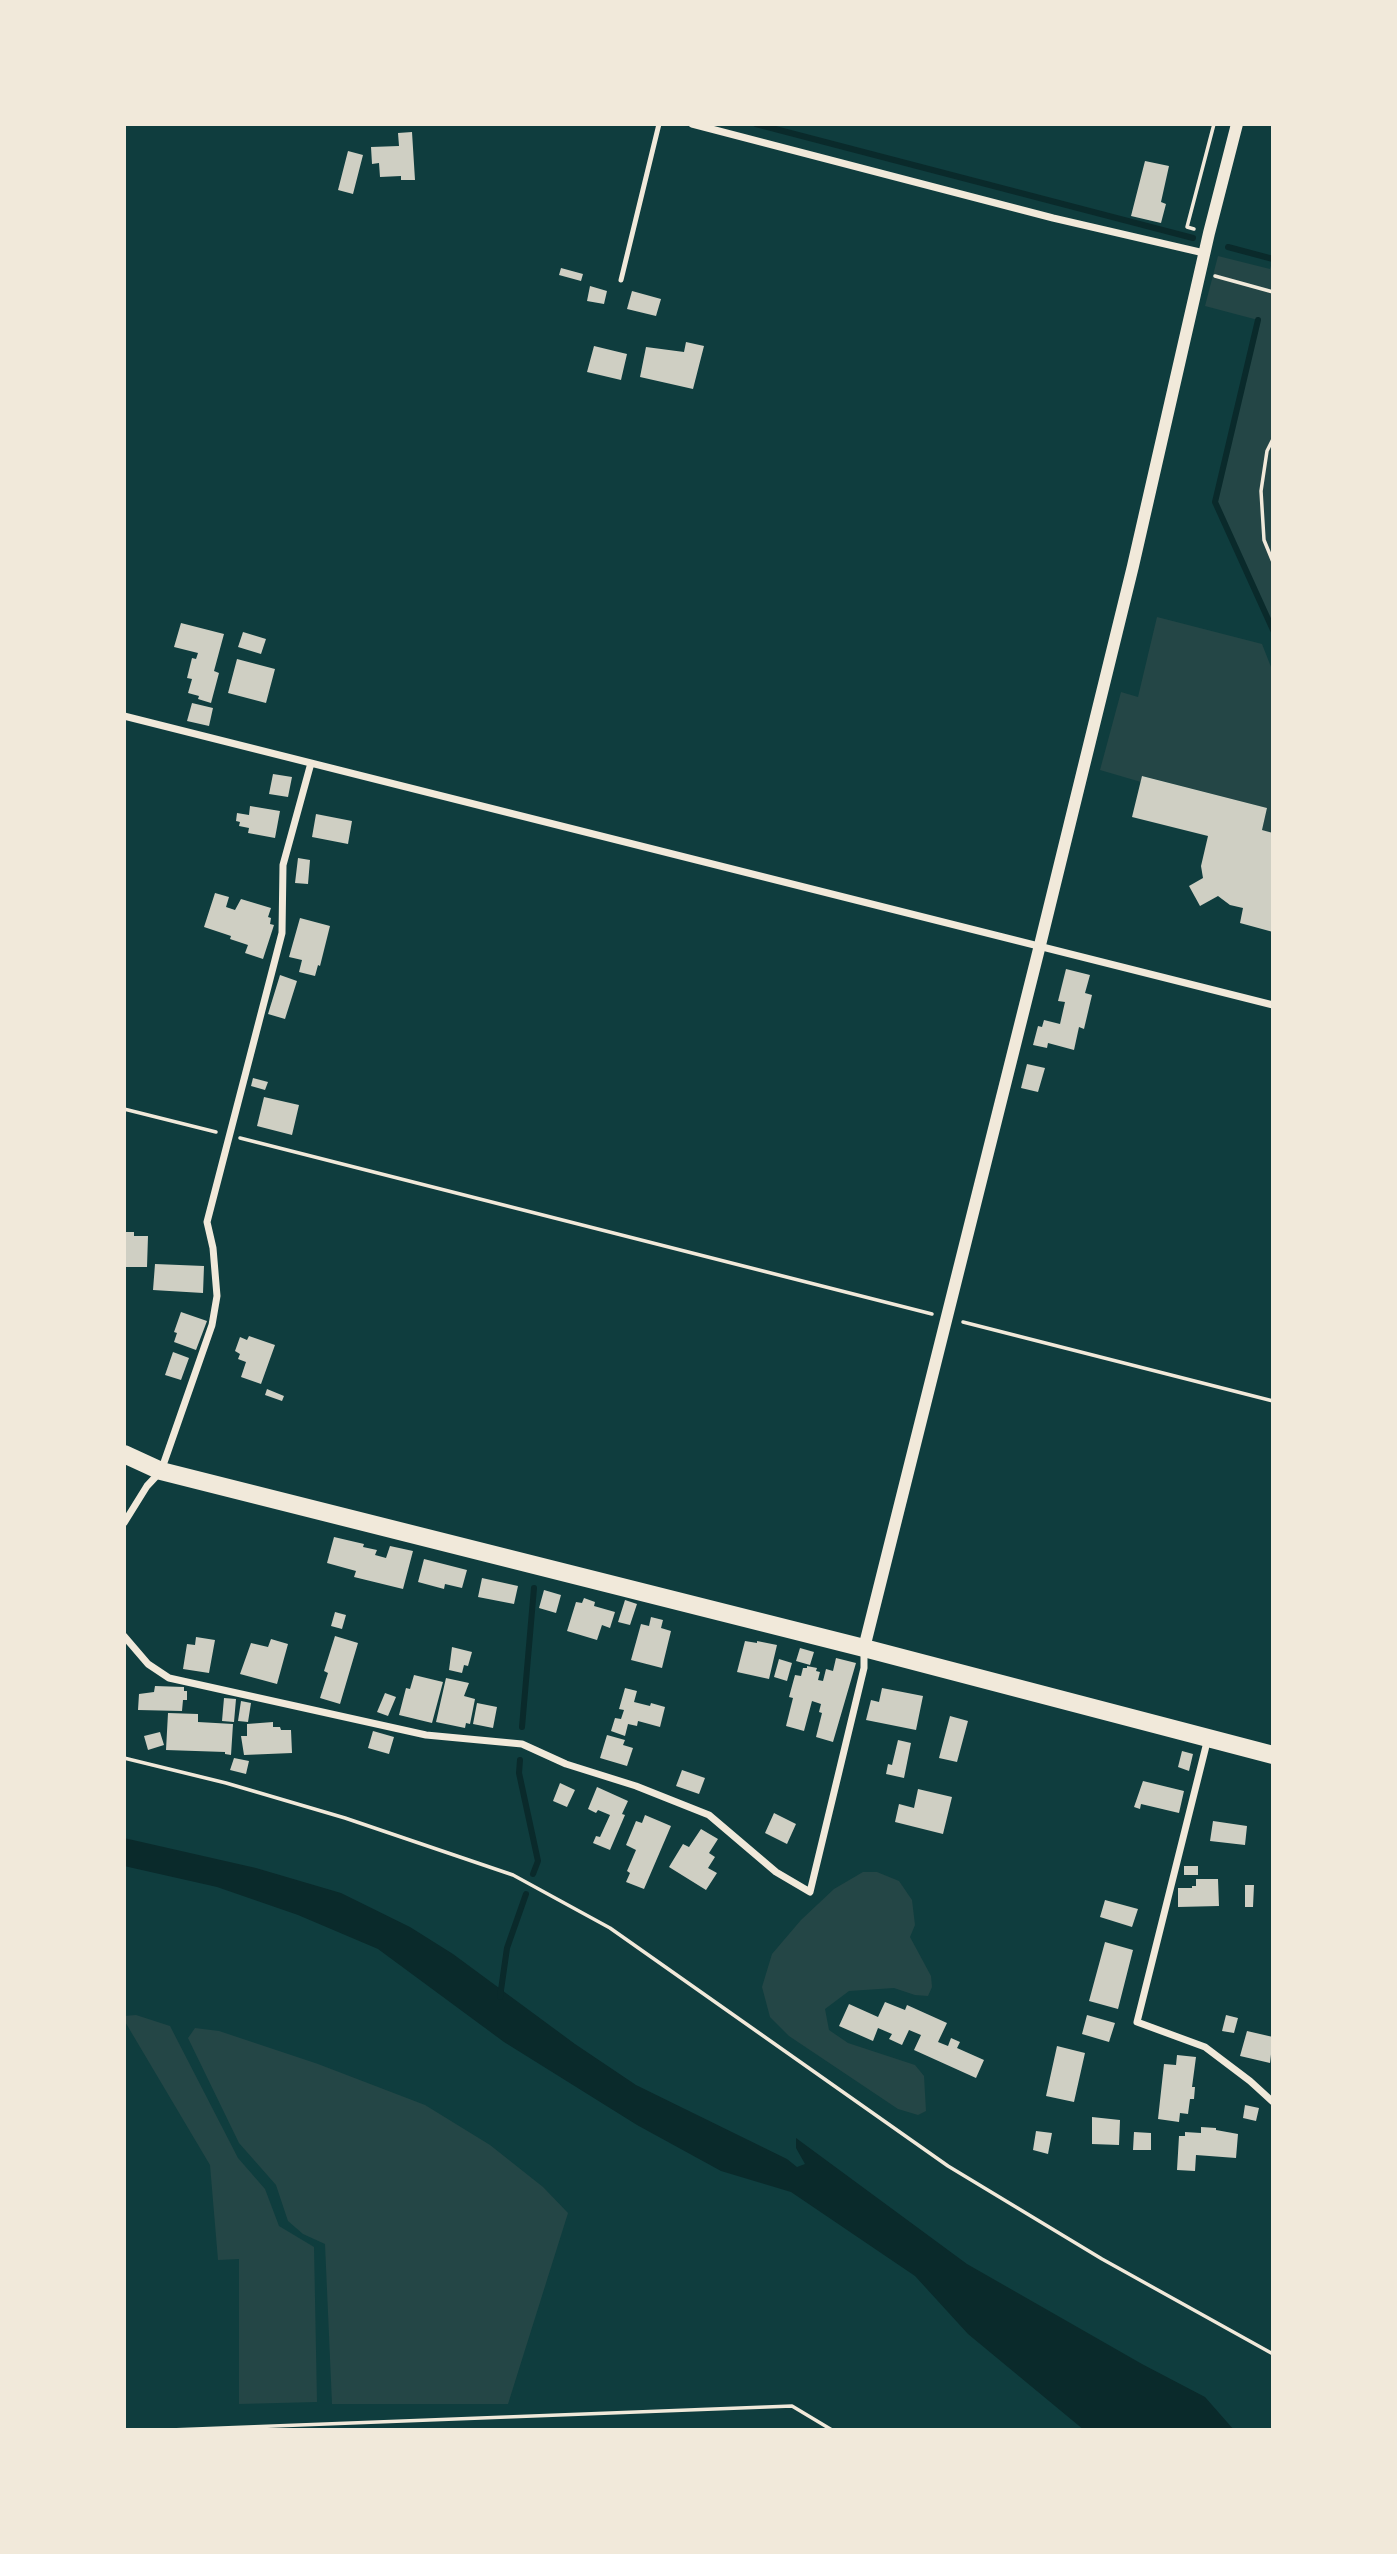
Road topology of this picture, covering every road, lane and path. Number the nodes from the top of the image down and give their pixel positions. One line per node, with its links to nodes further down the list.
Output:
1 (659, 124): 8 (lane)
2 (692, 124): 6 (street)
3 (1214, 124): 5 (path)
4 (1237, 124): 5 (street)
5 (1209, 233): 6 (street)
6 (1204, 253): 7 (street)
7 (1199, 272): 9 (path); 14 (street)
8 (621, 280)
9 (1273, 292)
10 (1273, 439): 11 (path)
11 (1273, 562)
12 (124, 716): 13 (street)
13 (311, 763): 14 (street); 17 (street)
14 (1040, 944): 15 (street); 18 (street)
15 (1273, 1005)
16 (124, 1109): 17 (path)
17 (229, 1136): 18 (path); 21 (street)
18 (945, 1318): 19 (path); 24 (street)
19 (1273, 1401)
20 (124, 1454): 21 (main road)
21 (162, 1471): 22 (street); 24 (main road)
22 (124, 1523)
23 (124, 1636): 24 (street)
24 (863, 1648): 25 (main road)
25 (1208, 1737): 26 (main road); 28 (street)
26 (1273, 1755)
27 (124, 1758): 29 (path)
28 (1273, 2102)
29 (1273, 2354)
30 (170, 2430): 31 (path)
31 (832, 2430)

